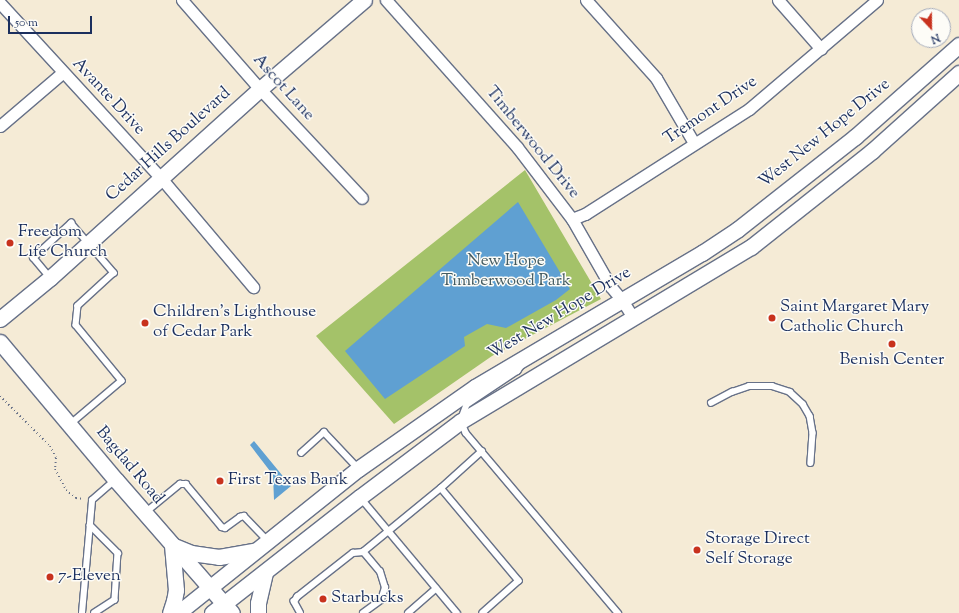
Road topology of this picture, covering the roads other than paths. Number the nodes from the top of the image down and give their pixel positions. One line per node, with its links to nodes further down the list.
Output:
1 (182, 0): 12 (street, Ascot Lane)
2 (364, 0): 12 (main road, Cedar Hills Boulevard)
3 (386, 0): 17 (street, Timberwood Drive)
4 (586, 0): 14 (street)
5 (778, 0): 9 (street)
6 (877, 0): 9 (street, Tremont Drive)
7 (0, 3): 10 (street, Avante Drive)
8 (959, 45): 21 (main road, West New Hope Drive)
9 (821, 49): 14 (street, Tremont Drive)
10 (62, 73): 13 (street); 15 (street, Avante Drive)
11 (959, 73): 23 (main road)
12 (260, 89): 15 (main road, Cedar Hills Boulevard); 16 (street, Ascot Lane)
13 (0, 126)
14 (694, 143): 17 (street, Tremont Drive)
15 (161, 178): 18 (main road, Cedar Hills Boulevard); 20 (street, Avante Drive)
16 (362, 198)
17 (572, 219): 21 (street, Timberwood Drive)
18 (89, 244): 19 (main road, Cedar Hills Boulevard); 19 (lane); 28 (lane)
19 (50, 278): 22 (main road, Cedar Hills Boulevard)
20 (253, 287)
21 (622, 300): 23 (street, Timberwood Drive); 25 (main road, West New Hope Drive)
22 (0, 319)
23 (634, 319): 27 (main road)
24 (0, 342): 28 (main road, Bagdad Road)
25 (528, 355): 27 (lane); 32 (main road, West New Hope Drive)
26 (711, 403): 31 (lane)
27 (461, 421): 29 (lane); 35 (main road)
28 (70, 425): 33 (main road, Bagdad Road)
29 (482, 451): 34 (lane); 57 (lane)
30 (301, 453): 32 (lane)
31 (811, 463)
32 (358, 469): 39 (main road, West New Hope Drive)
33 (116, 480): 36 (main road, Bagdad Road); 37 (lane)
34 (442, 488): 38 (lane); 56 (lane)
35 (360, 497): 38 (lane); 43 (main road)
36 (144, 514): 39 (lane); 40 (main road, Bagdad Road)
37 (90, 524): 47 (lane); 48 (lane)
38 (389, 532): 42 (lane); 45 (lane)
39 (267, 540): 41 (main road, West New Hope Drive)
40 (172, 545): 41 (main road); 44 (main road, Bagdad Road); 49 (main road)
41 (254, 551): 44 (main road, West New Hope Drive)
42 (363, 552): 52 (lane); 53 (lane)
43 (265, 572): 46 (main road); 51 (main road)
44 (209, 587): 46 (main road, Bagdad Road); 50 (main road, West New Hope Drive)
45 (436, 590): 54 (lane); 55 (lane)
46 (223, 610)
47 (82, 613)
48 (95, 613)
49 (170, 613)
50 (178, 613)
51 (258, 613)
52 (300, 613)
53 (364, 613)
54 (408, 613)
55 (457, 613)
56 (483, 613)
57 (618, 613)

